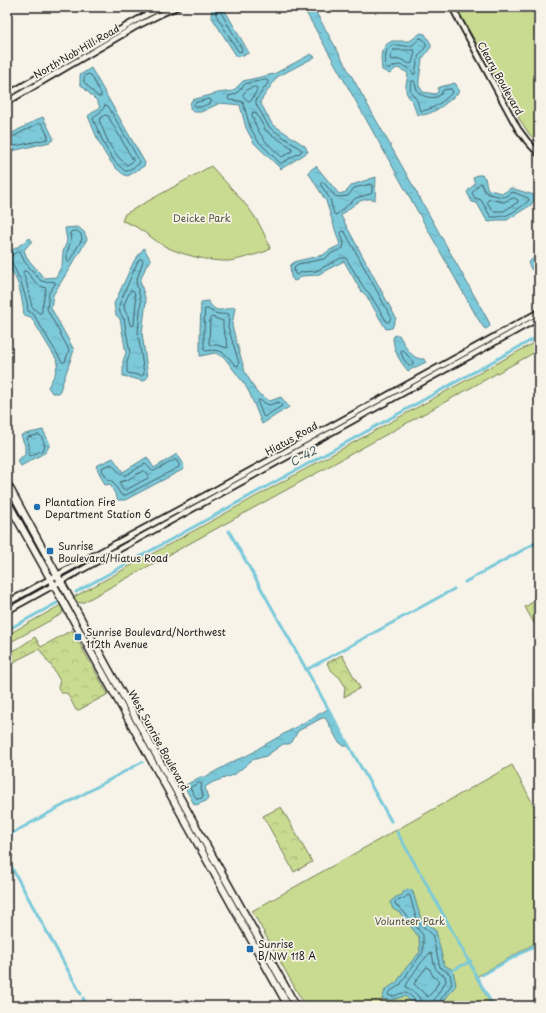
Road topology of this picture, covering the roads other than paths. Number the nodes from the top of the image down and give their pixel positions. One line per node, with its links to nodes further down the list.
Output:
1 (164, 7): 4 (main road, North Nob Hill Road)
2 (177, 7): 5 (main road, North Nob Hill Road)
3 (452, 7): 6 (main road, Cleary Boulevard)
4 (7, 95)
5 (7, 102)
6 (539, 154)
7 (539, 312): 11 (main road, Hiatus Road)
8 (539, 318): 11 (main road, Hiatus Road)
9 (7, 483): 11 (highway, West Sunrise Boulevard)
10 (7, 501): 12 (highway, West Sunrise Boulevard)
11 (59, 578): 12 (main road, Hiatus Road); 16 (highway, West Sunrise Boulevard)
12 (52, 582): 13 (main road); 14 (main road); 15 (highway, West Sunrise Boulevard)
13 (7, 603)
14 (7, 611)
15 (288, 1006)
16 (296, 1006)

